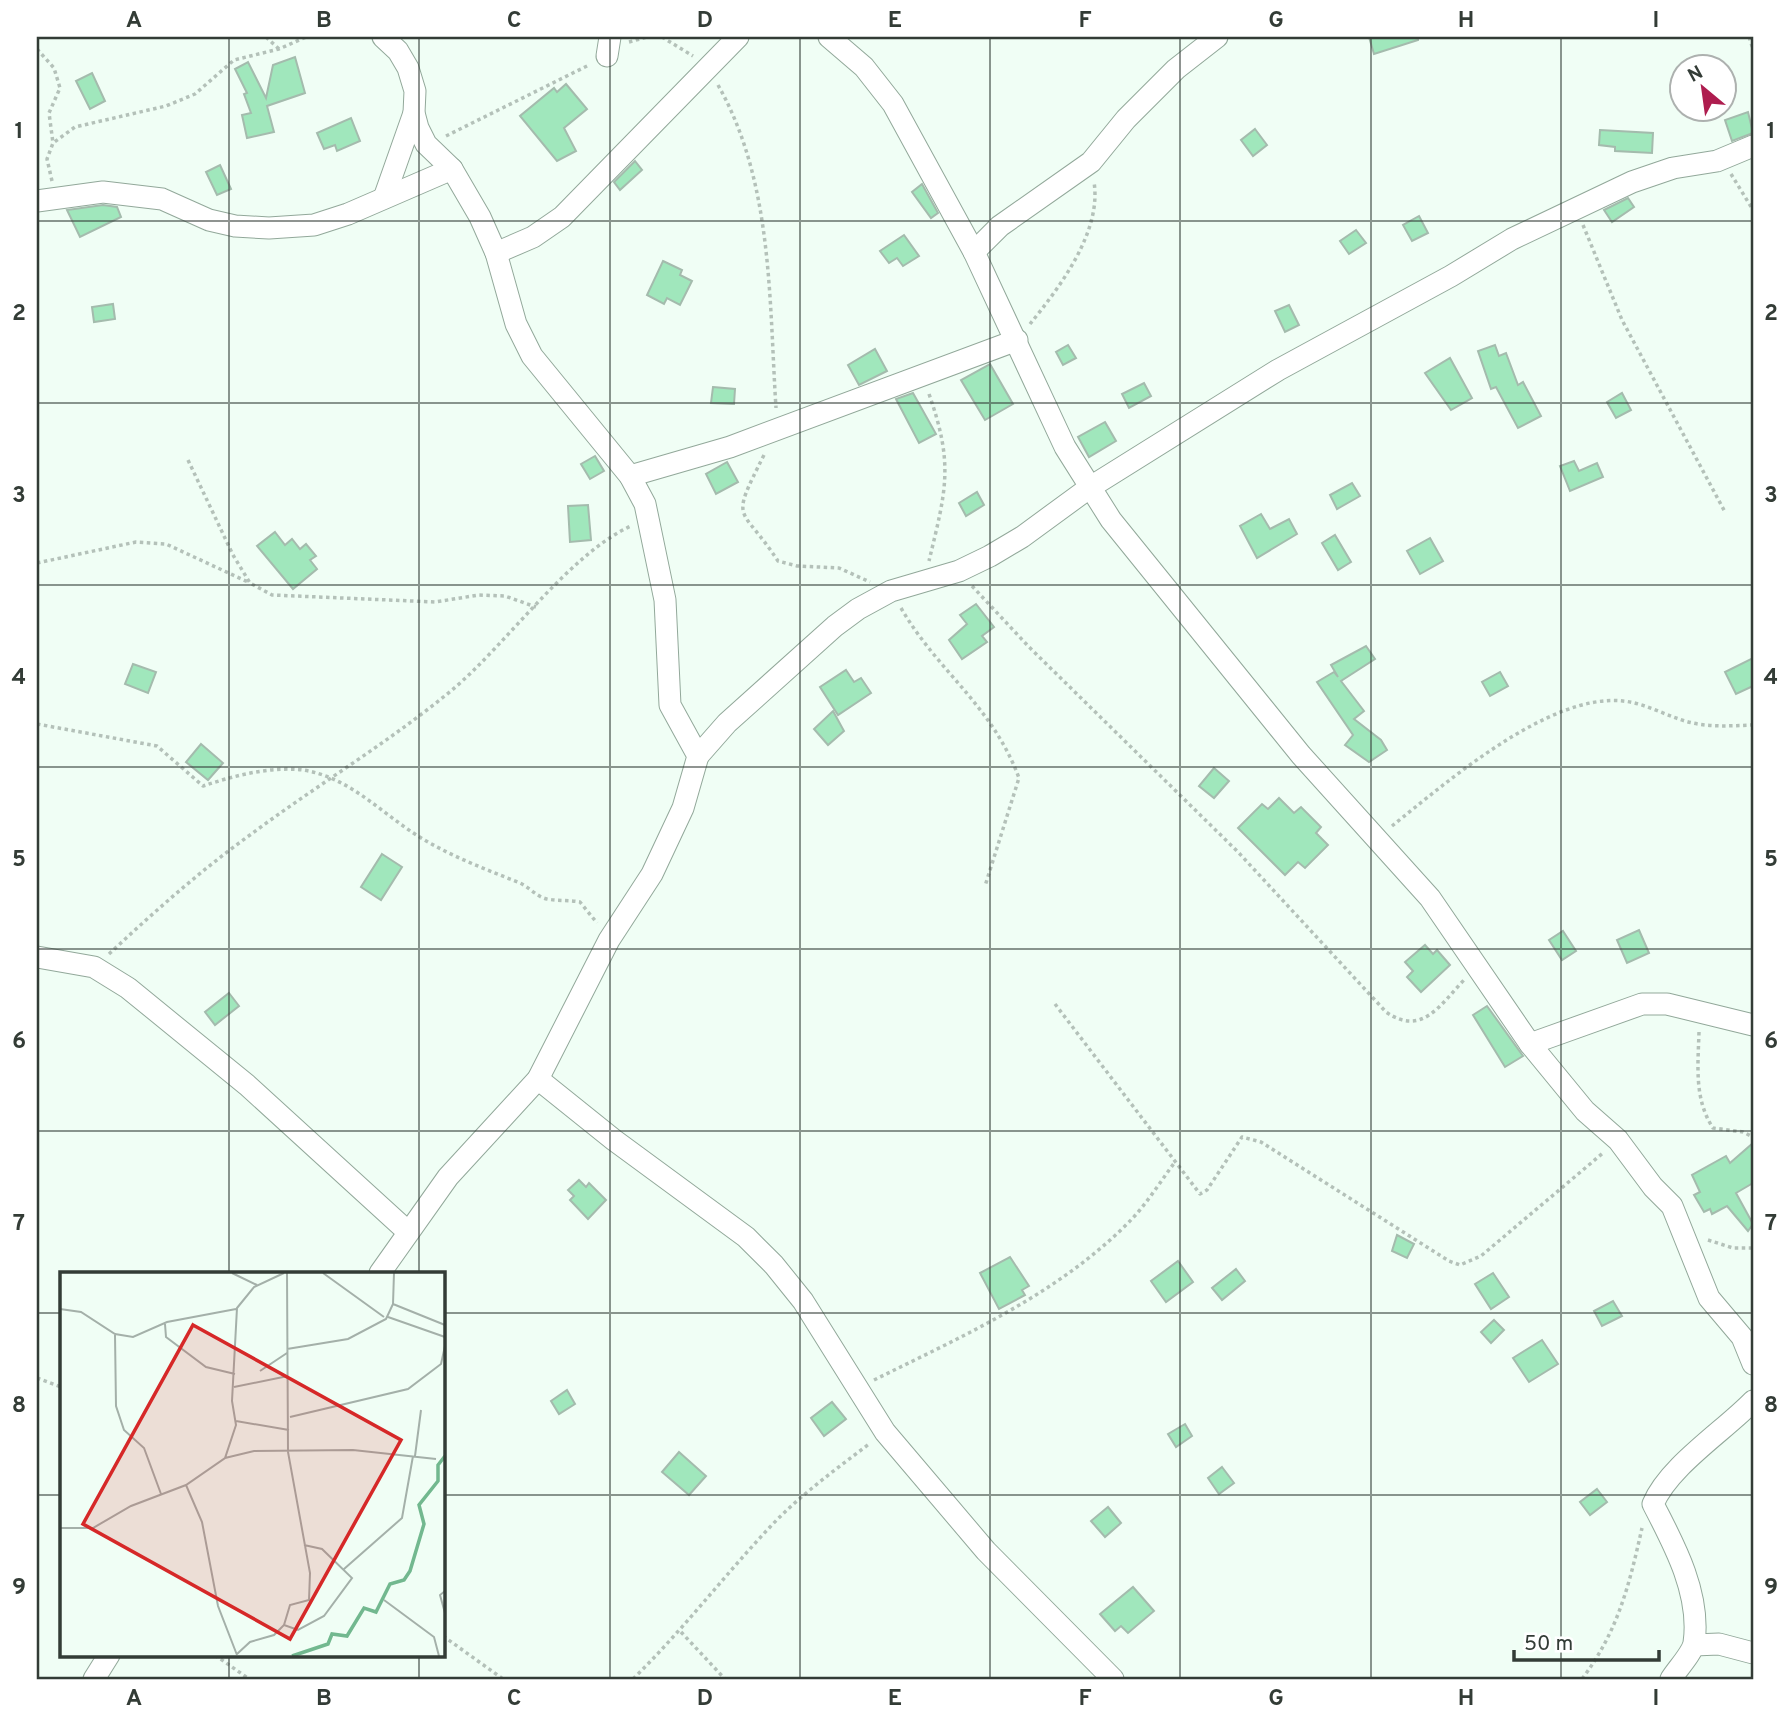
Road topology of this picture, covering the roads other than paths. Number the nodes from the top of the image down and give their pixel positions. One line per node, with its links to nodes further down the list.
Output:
1 (383, 37): 5 (street)
2 (738, 37): 11 (street)
3 (829, 37): 10 (street)
4 (1217, 37): 10 (street)
5 (414, 113): 7 (street); 8 (street)
6 (1753, 146): 14 (street)
7 (452, 169): 8 (street); 11 (street)
8 (384, 198): 9 (street)
9 (37, 201)
10 (974, 252): 12 (street)
11 (496, 254): 13 (street)
12 (1017, 340): 13 (street); 14 (street)
13 (630, 476): 17 (street)
14 (1089, 488): 15 (street); 16 (street)
15 (1060, 511): 16 (street); 17 (street)
16 (1111, 520): 20 (street)
17 (698, 756): 21 (street)
18 (37, 957): 22 (street)
19 (1753, 1025): 20 (street)
20 (1530, 1044): 24 (street)
21 (538, 1079): 22 (street); 30 (street)
22 (407, 1231): 23 (street)
23 (381, 1272)
24 (1753, 1364)
25 (1753, 1401): 26 (street)
26 (1694, 1645): 27 (street); 31 (street)
27 (1753, 1653)
28 (108, 1656): 29 (street)
29 (94, 1679)
30 (1113, 1679)
31 (1671, 1679)

